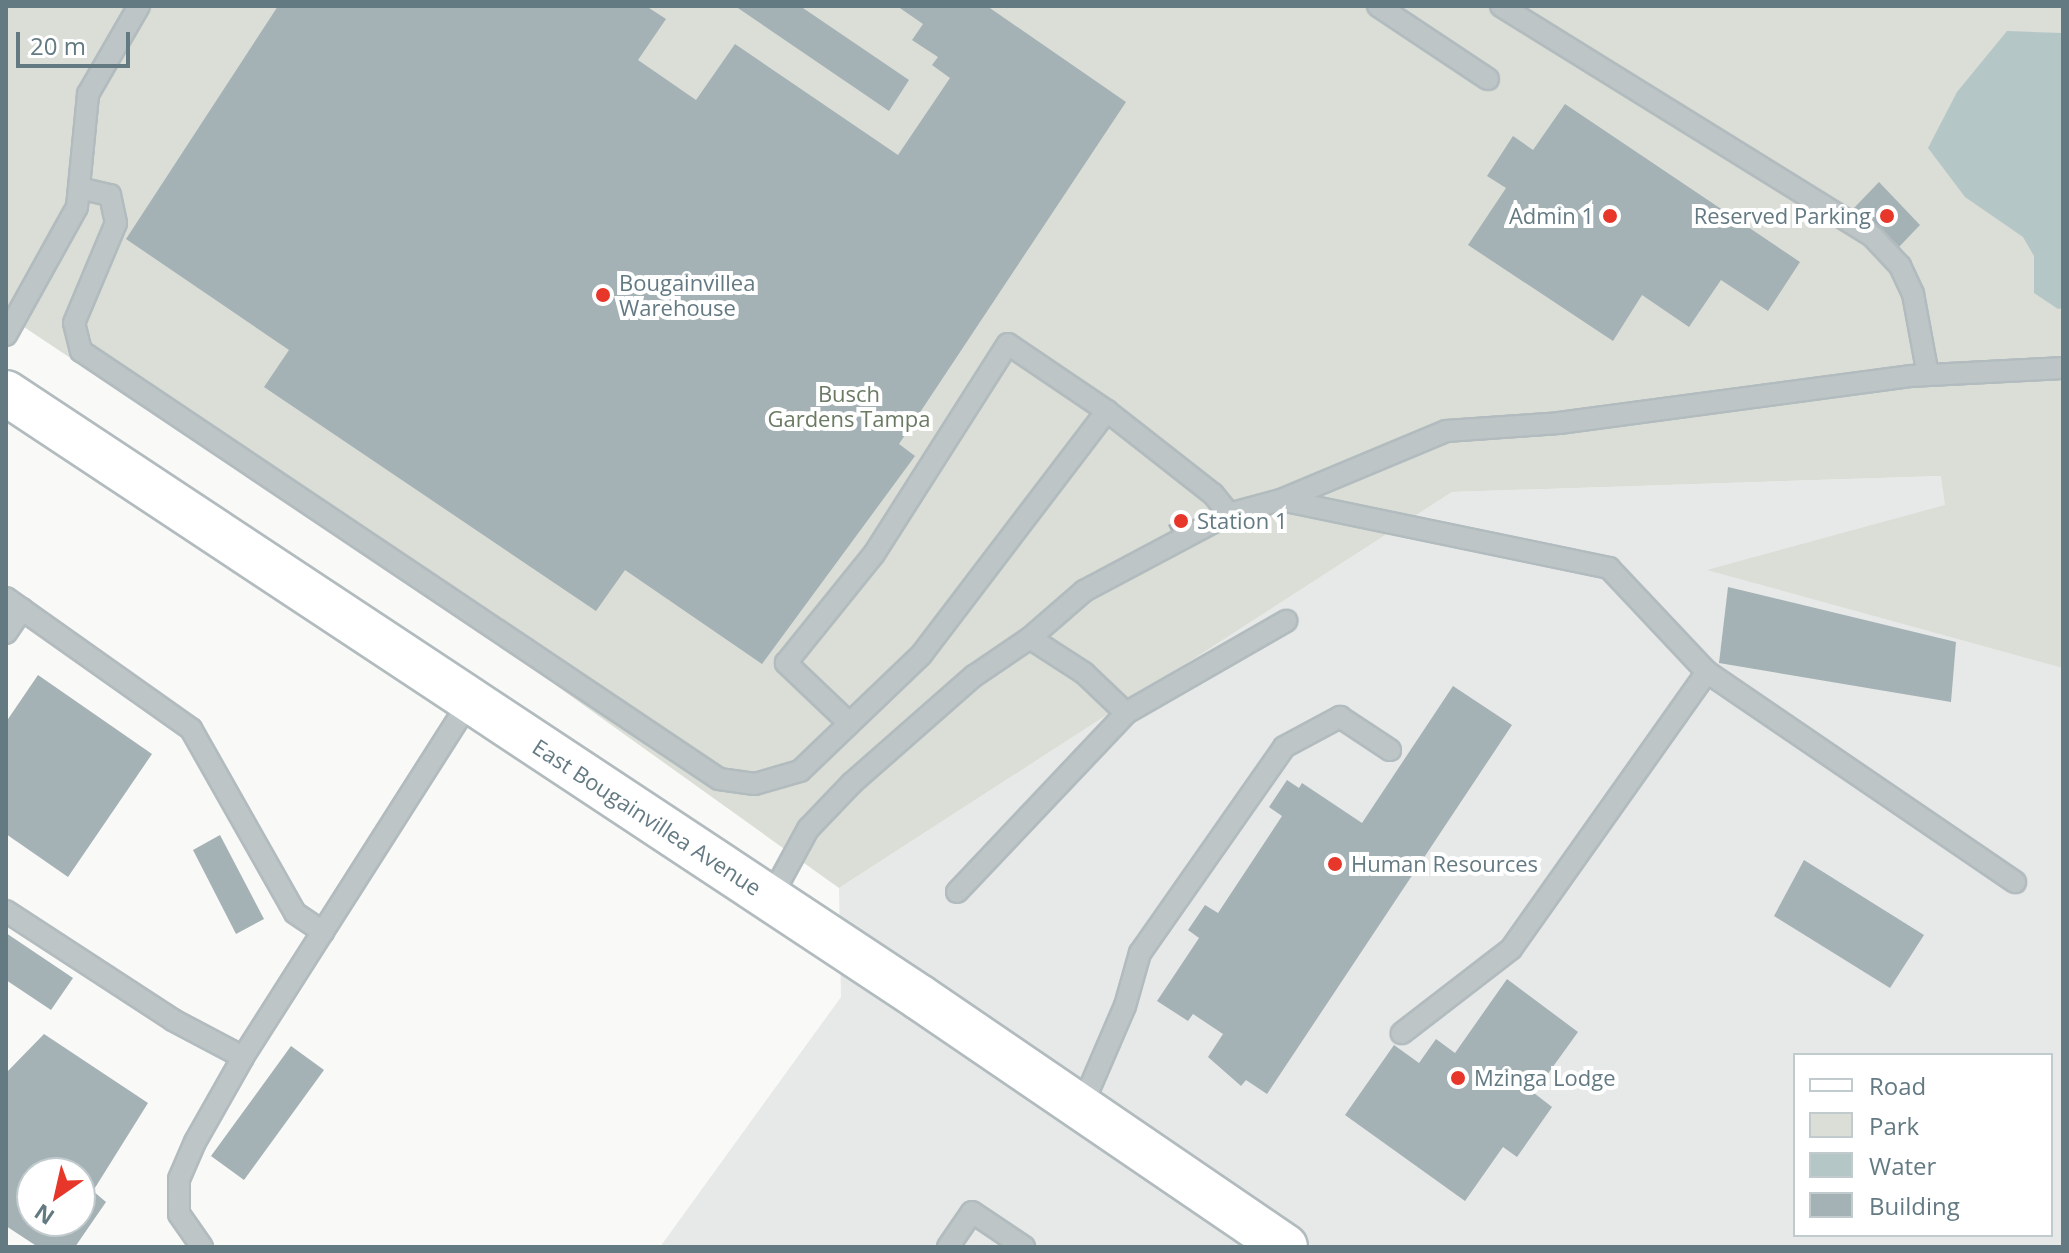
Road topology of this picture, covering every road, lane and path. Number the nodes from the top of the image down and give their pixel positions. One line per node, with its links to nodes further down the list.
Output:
1 (139, 6): 5 (lane)
2 (1378, 6): 4 (lane)
3 (1501, 6): 8 (lane)
4 (1488, 79)
5 (79, 188): 6 (lane); 20 (lane)
6 (6, 335)
7 (2063, 368): 8 (lane)
8 (1928, 375): 11 (lane)
9 (6, 393): 18 (street, East Bougainvillea Avenue)
10 (1107, 411): 12 (lane); 20 (lane); 20 (lane)
11 (1281, 500): 12 (lane); 17 (lane)
12 (1229, 514): 16 (lane)
13 (14, 604): 15 (lane); 26 (lane)
14 (1286, 621): 19 (lane)
15 (6, 633)
16 (1030, 638): 19 (lane); 24 (lane)
17 (1707, 672): 22 (lane); 27 (lane)
18 (470, 700): 24 (street, East Bougainvillea Avenue); 26 (lane)
19 (1126, 713): 23 (lane)
20 (848, 722)
21 (1390, 750): 29 (lane)
22 (2015, 882)
23 (957, 892)
24 (770, 899): 29 (street, East Bougainvillea Avenue)
25 (6, 911): 28 (lane)
26 (323, 932): 28 (lane)
27 (1402, 1033)
28 (243, 1057): 30 (lane)
29 (1081, 1108): 33 (street, East Bougainvillea Avenue)
30 (202, 1247)
31 (948, 1247): 32 (lane)
32 (1024, 1247)
33 (1285, 1247)

